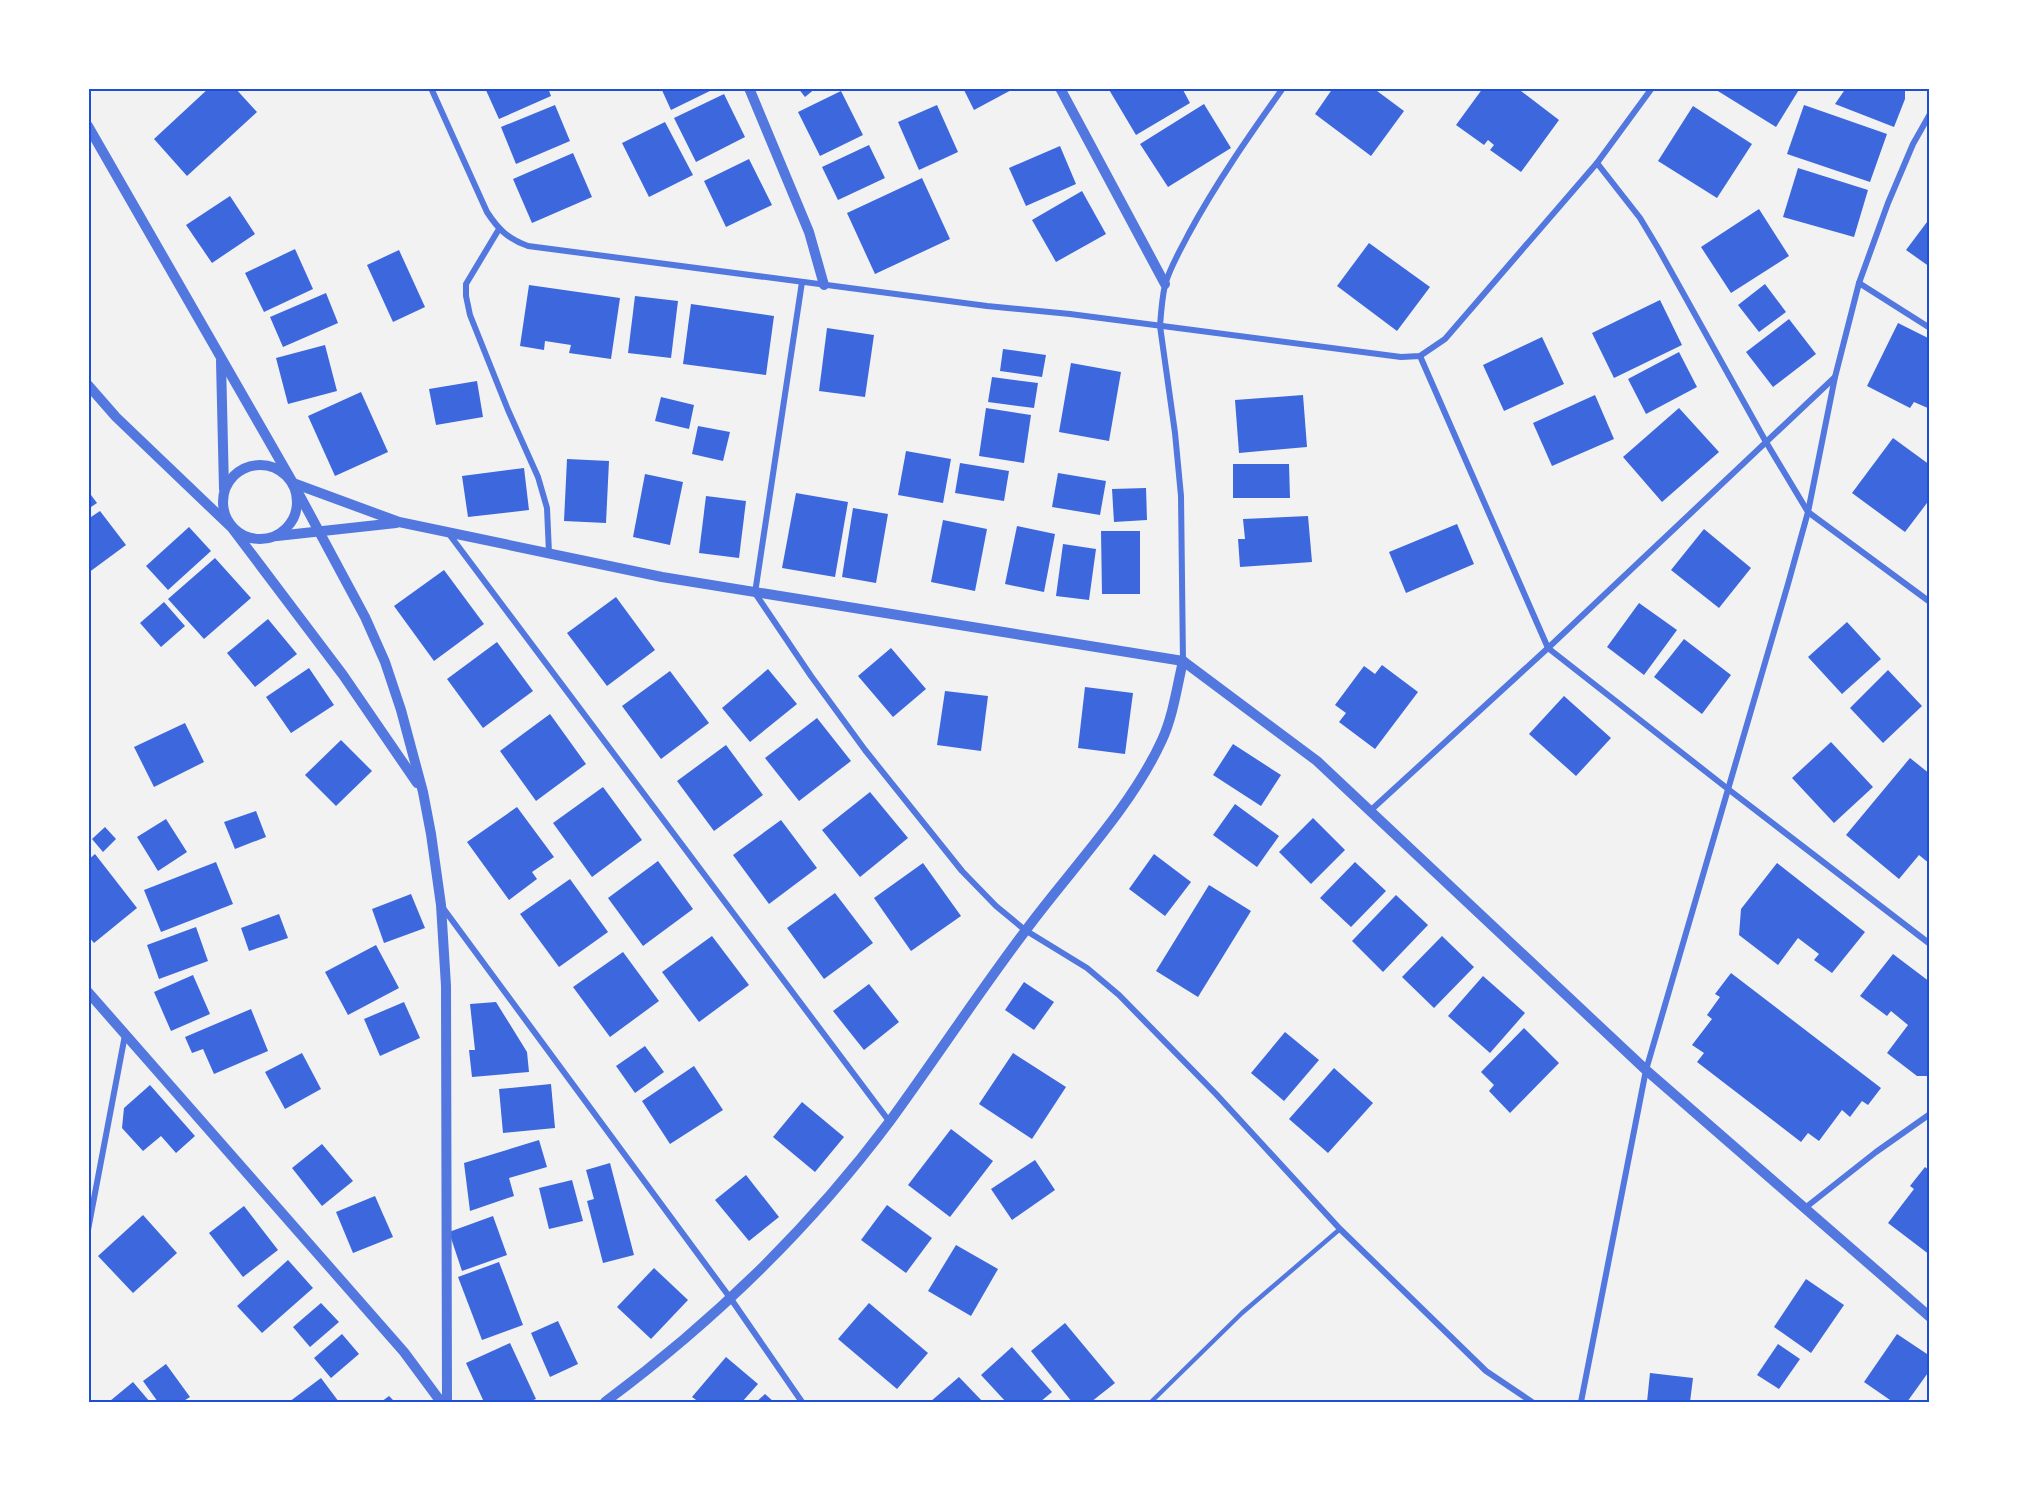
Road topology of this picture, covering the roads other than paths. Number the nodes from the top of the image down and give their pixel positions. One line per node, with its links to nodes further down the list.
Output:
1 (431, 88): 9 (street)
2 (749, 88): 13 (street)
3 (1060, 88): 12 (street)
4 (1283, 88): 12 (street)
5 (1652, 88): 8 (street)
6 (1929, 114): 11 (street)
7 (88, 126): 17 (street)
8 (1597, 163): 16 (street); 20 (street)
9 (499, 230): 10 (street); 29 (street)
10 (802, 282): 13 (street); 30 (street)
11 (1859, 283): 15 (street); 18 (street)
12 (1165, 284): 14 (street)
13 (824, 285): 14 (street)
14 (1160, 326): 16 (street); 33 (street)
15 (1929, 328)
16 (1420, 356): 32 (street)
17 (220, 358): 21 (street); 22 (street)
18 (1835, 378): 20 (street); 23 (street)
19 (88, 385): 25 (street)
20 (1766, 442): 23 (street); 32 (street)
21 (293, 483): 22 (street); 24 (street); 26 (street); 28 (street)
22 (224, 492): 25 (street)
23 (1808, 512): 31 (street); 34 (street)
24 (399, 522): 26 (street); 27 (street)
25 (232, 528): 28 (street); 35 (street)
26 (319, 531): 28 (street); 35 (street)
27 (447, 531): 29 (street); 44 (street)
28 (277, 536)
29 (549, 553): 30 (street)
30 (755, 593): 33 (street); 38 (street)
31 (1929, 602)
32 (1548, 648): 34 (street); 36 (street)
33 (1183, 661): 36 (street); 38 (street)
34 (1728, 789): 39 (street); 42 (street)
35 (423, 792): 37 (street)
36 (1370, 811): 42 (street)
37 (441, 905): 48 (street); 51 (street)
38 (1025, 930): 44 (street); 46 (street)
39 (1929, 944)
40 (88, 992): 41 (street)
41 (125, 1035): 47 (street); 50 (street)
42 (1646, 1070): 45 (street); 56 (street)
43 (1929, 1114): 45 (street)
44 (889, 1121): 48 (street)
45 (1805, 1208): 49 (street)
46 (1340, 1229): 54 (lane); 55 (street)
47 (88, 1230)
48 (731, 1299): 52 (street); 53 (street)
49 (1929, 1317)
50 (441, 1402)
51 (447, 1402)
52 (605, 1402)
53 (802, 1402)
54 (1151, 1402)
55 (1532, 1402)
56 (1581, 1402)

